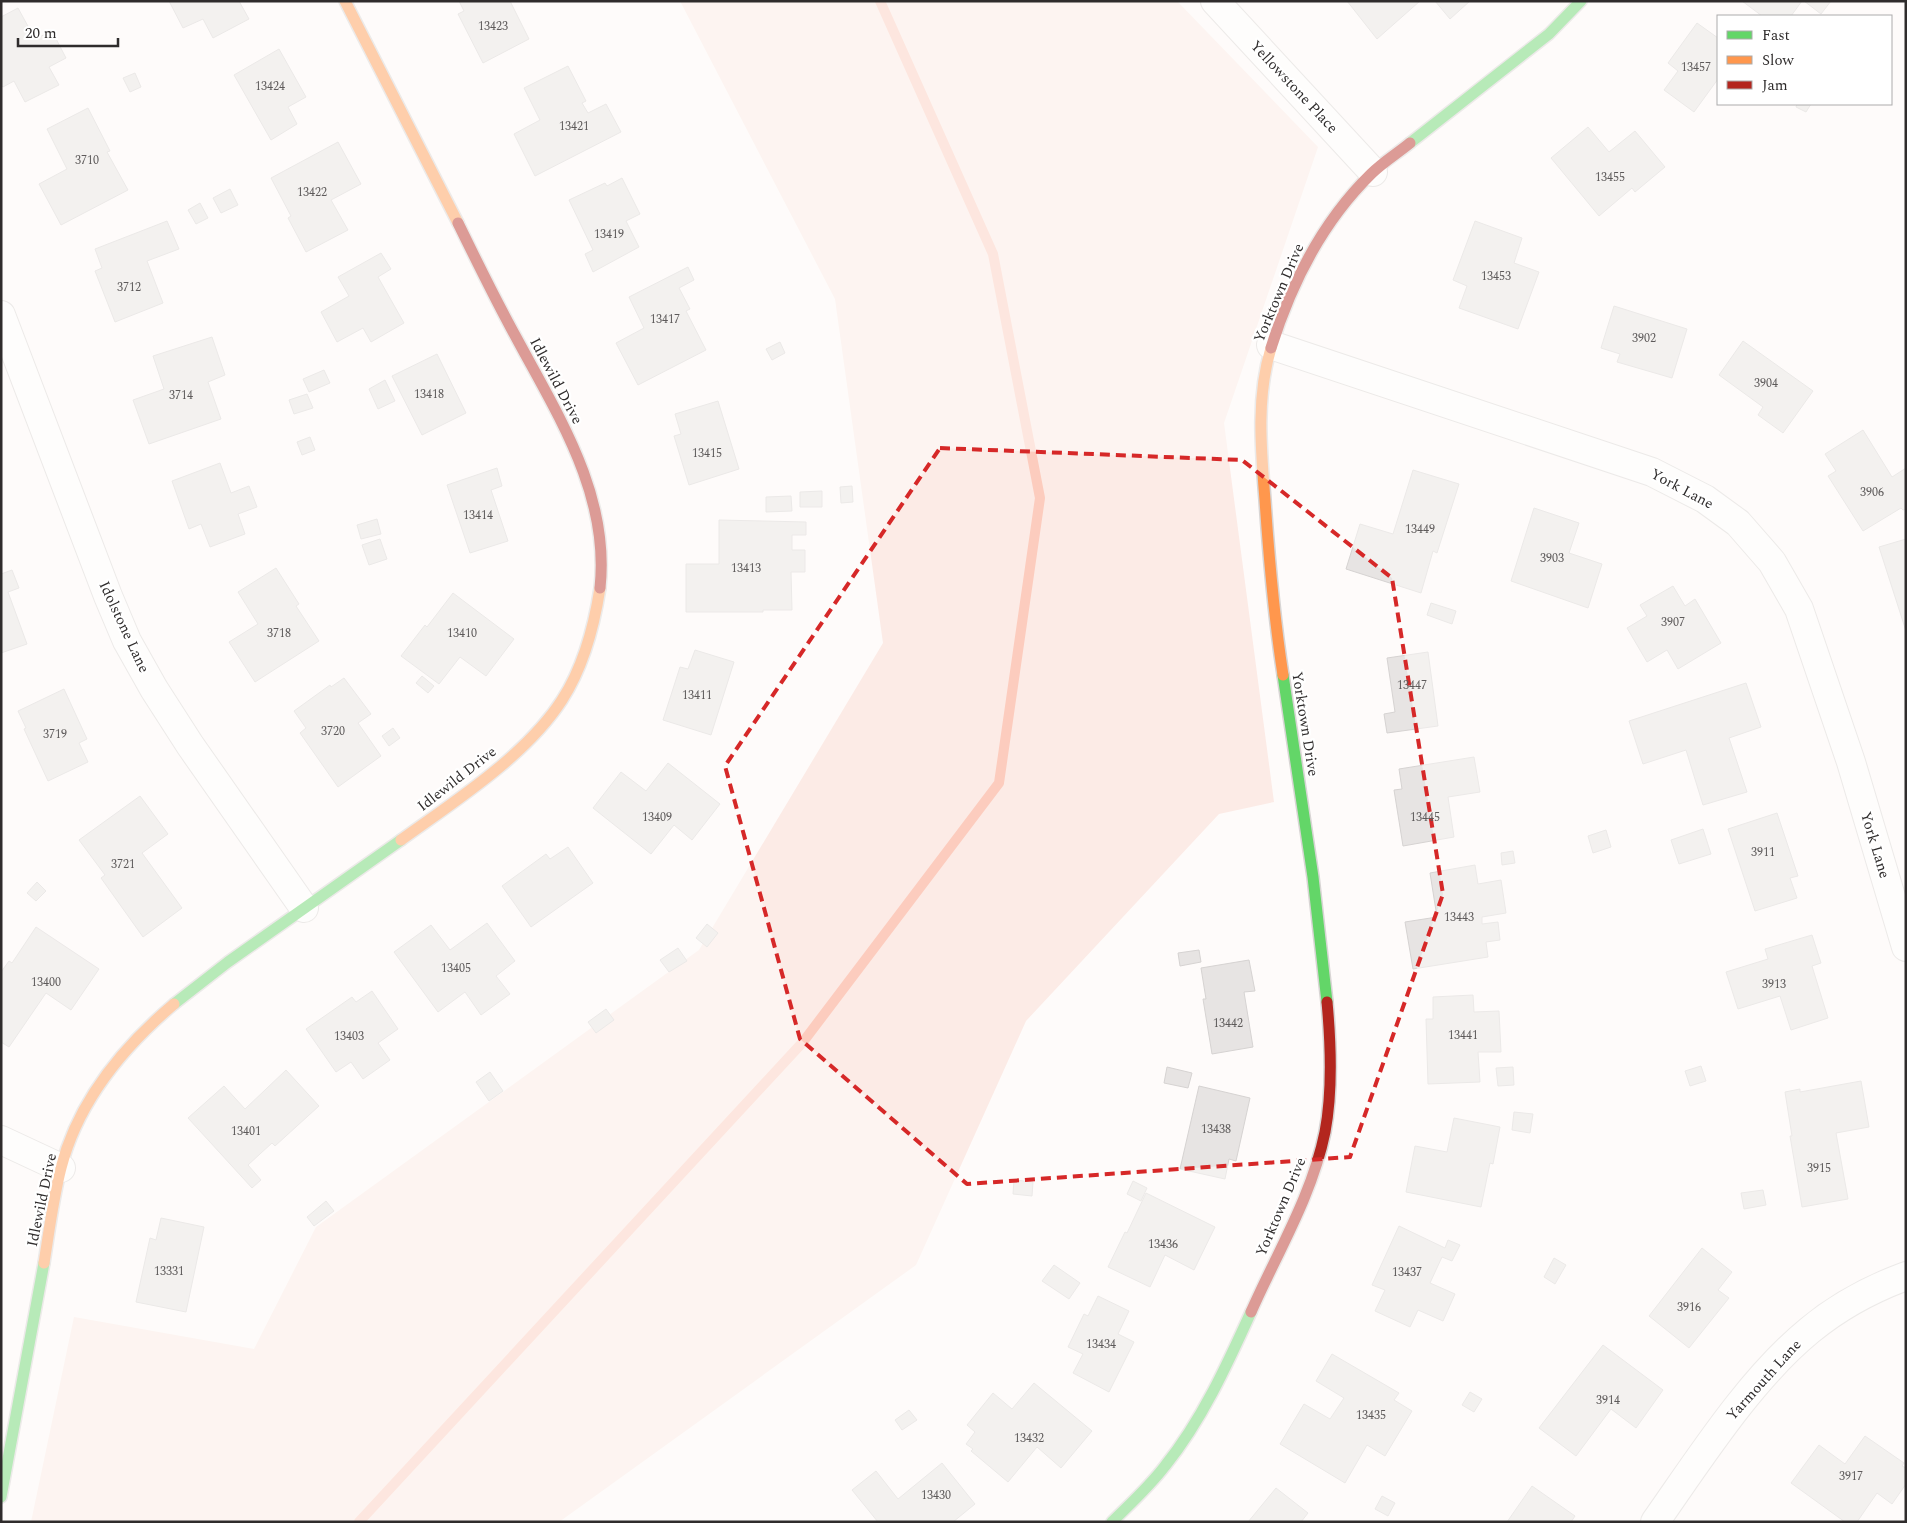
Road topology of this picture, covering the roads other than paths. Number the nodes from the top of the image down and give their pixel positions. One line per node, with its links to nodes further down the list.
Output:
1 (345, 1): 7 (street, Idlewild Drive)
2 (1215, 1): 4 (street, Yellowstone Place)
3 (1581, 1): 4 (street, Yorktown Drive)
4 (1373, 172): 6 (street, Yorktown Drive)
5 (1, 315): 7 (street, Idolstone Lane)
6 (1271, 345): 8 (street, York Lane); 13 (street, Yorktown Drive)
7 (304, 908): 10 (street, Idlewild Drive)
8 (1906, 947)
9 (1, 1140): 10 (street)
10 (61, 1168): 12 (street, Idlewild Drive)
11 (1906, 1276): 14 (street, Yarmouth Lane)
12 (1, 1497)
13 (1112, 1522)
14 (1655, 1522)

